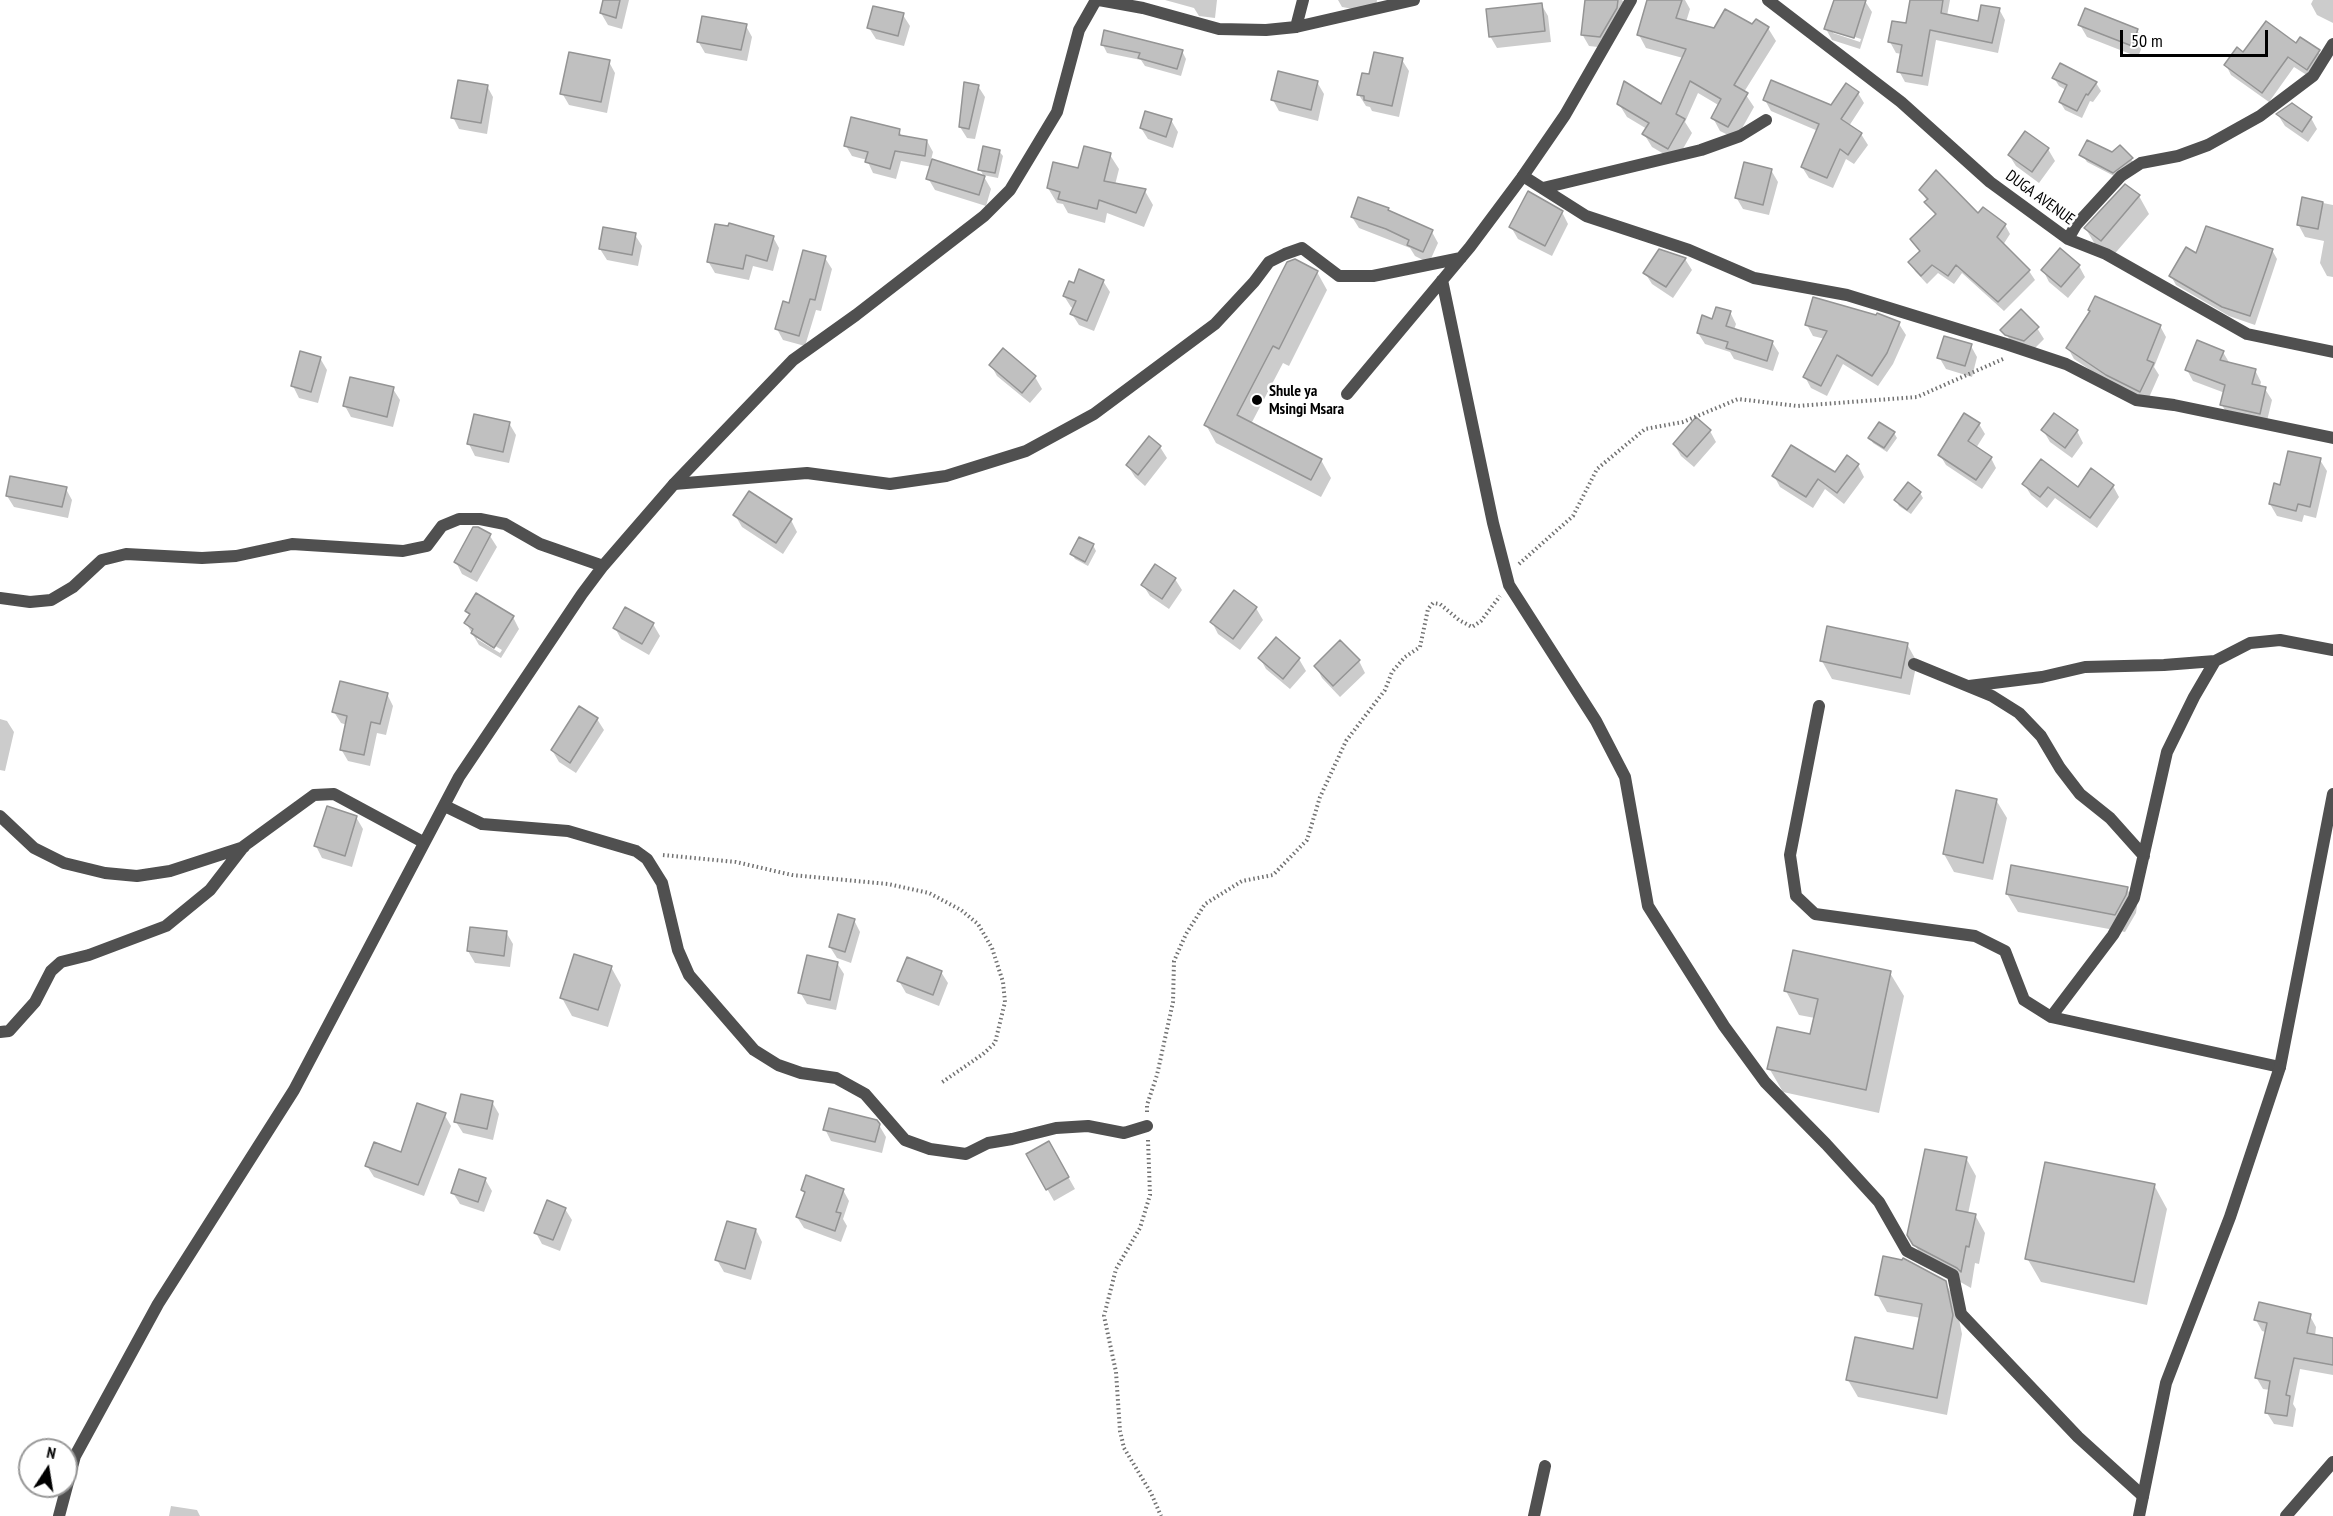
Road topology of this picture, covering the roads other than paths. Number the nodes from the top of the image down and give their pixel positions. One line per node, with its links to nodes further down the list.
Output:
1 (1098, 0): 6 (street); 17 (street)
2 (1303, 0): 6 (street)
3 (1414, 0): 6 (street)
4 (1631, 0): 9 (street)
5 (1768, 0): 11 (street, DUGA AVENUE)
6 (1296, 27)
7 (2333, 44): 11 (street)
8 (1766, 120): 10 (street)
9 (1523, 176): 10 (street); 12 (street)
10 (1543, 188): 16 (street)
11 (2068, 239): 14 (street, DUGA AVENUE)
12 (1461, 258): 13 (street); 17 (street)
13 (1442, 280): 15 (street); 37 (street)
14 (2333, 352)
15 (1347, 394)
16 (2333, 438)
17 (674, 484): 18 (street)
18 (603, 566): 19 (street); 26 (street)
19 (0, 598)
20 (2333, 650): 21 (street)
21 (2216, 661): 23 (street); 30 (street)
22 (1914, 664): 23 (street)
23 (1968, 686): 30 (street)
24 (1819, 706): 31 (street)
25 (2333, 794): 33 (street)
26 (445, 806): 28 (street); 34 (street)
27 (0, 816): 29 (street)
28 (423, 842): 29 (street); 38 (street)
29 (244, 846): 32 (street)
30 (2144, 856): 31 (street)
31 (2051, 1017): 33 (street)
32 (0, 1032)
33 (2280, 1067): 37 (street)
34 (1148, 1126)
35 (2333, 1462): 41 (street)
36 (1545, 1466): 39 (street)
37 (2143, 1496): 40 (street)
38 (59, 1516)
39 (1534, 1516)
40 (2139, 1516)
41 (2286, 1516)

